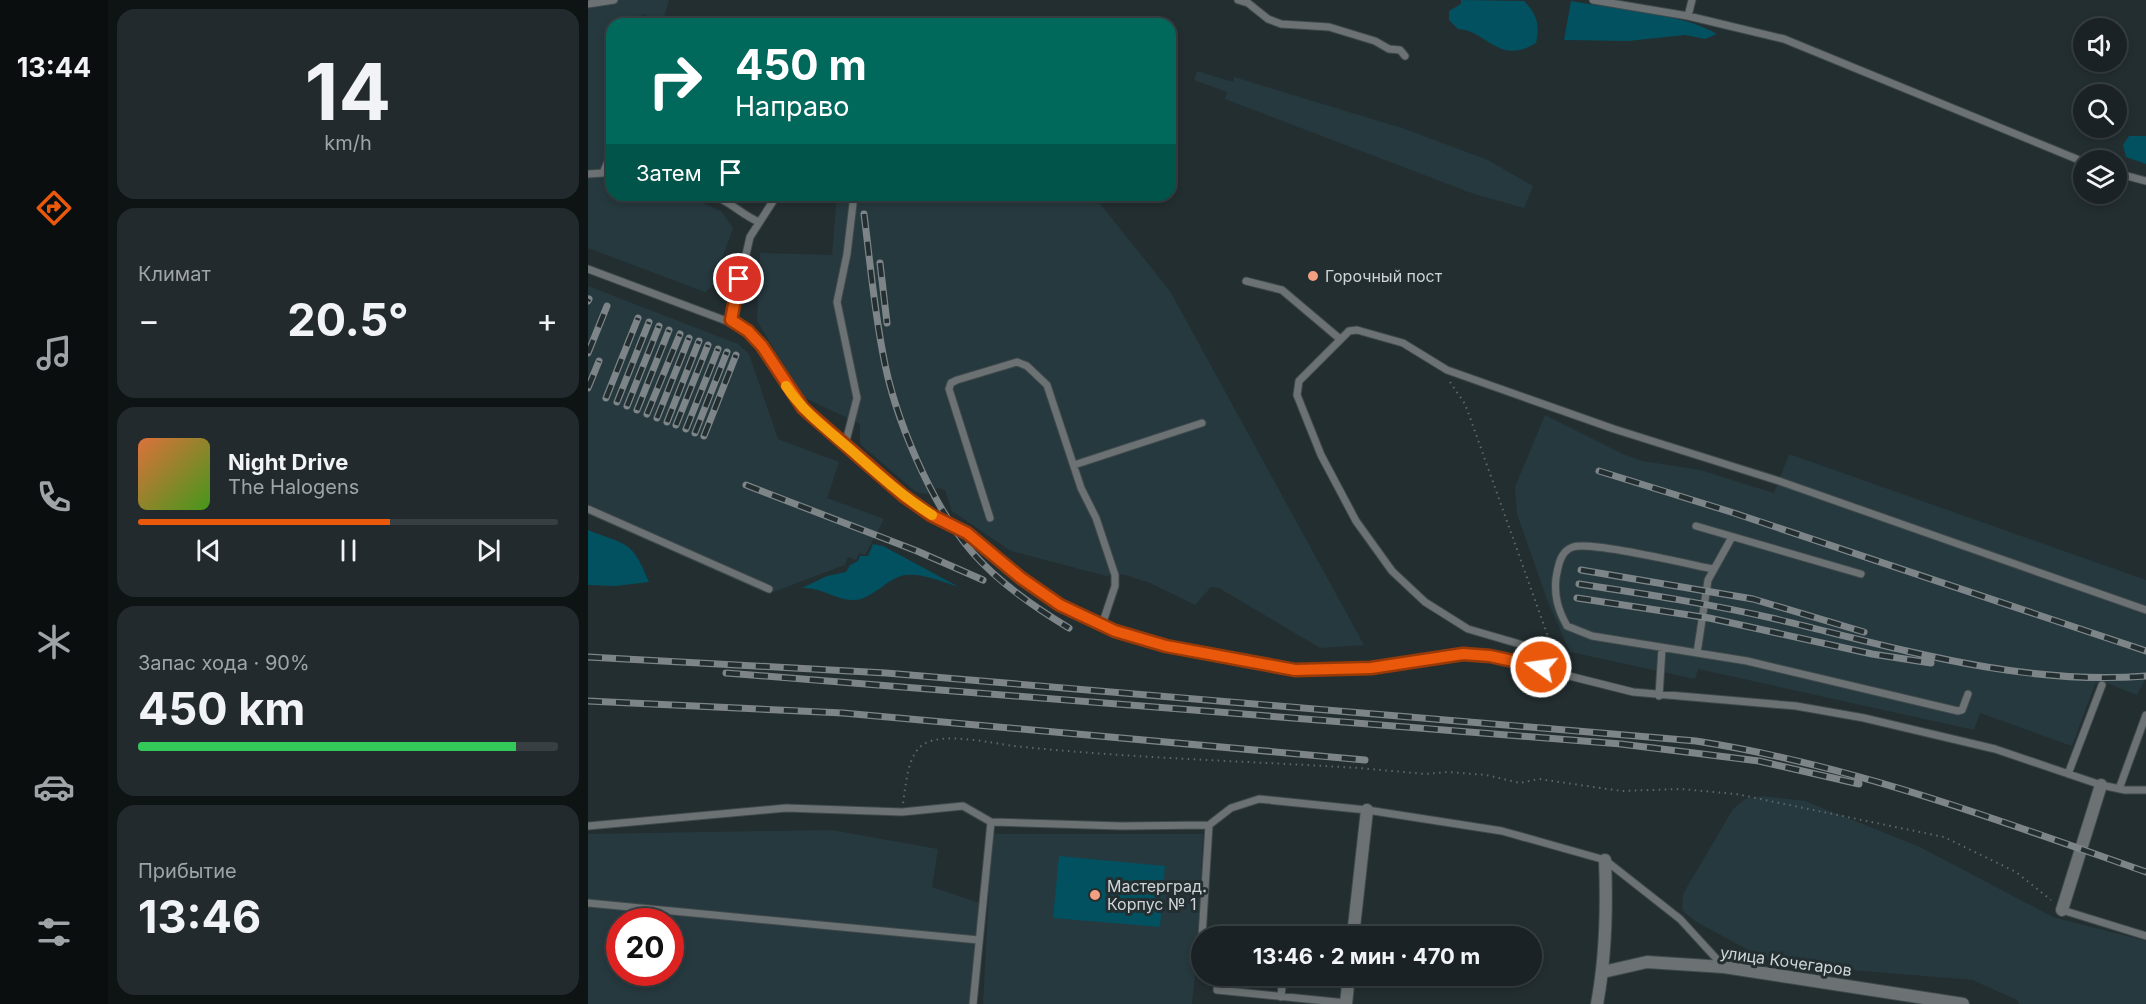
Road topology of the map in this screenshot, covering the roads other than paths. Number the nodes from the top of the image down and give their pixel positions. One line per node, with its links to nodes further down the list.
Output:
1 (614, 0): 5 (lane)
2 (1238, 0): 7 (lane)
3 (1593, 0): 6 (lane)
4 (1692, 0): 6 (lane)
5 (588, 4)
6 (1688, 16): 8 (lane)
7 (1405, 56)
8 (2073, 157)
9 (606, 166): 10 (lane)
10 (588, 174)
11 (2127, 176): 12 (lane)
12 (2146, 181)
13 (727, 201): 16 (lane)
14 (773, 201): 16 (lane)
15 (853, 201): 22 (lane)
16 (759, 222): 19 (lane)
17 (588, 269): 19 (lane)
18 (1246, 281): 20 (lane)
19 (731, 320): 22 (lane)
20 (1340, 339): 31 (lane); 35 (lane)
21 (1202, 423): 23 (lane)
22 (845, 445): 32 (lane)
23 (1074, 465): 25 (lane); 32 (lane)
24 (588, 510): 30 (lane)
25 (990, 518)
26 (1696, 526): 27 (lane)
27 (1732, 537): 28 (lane); 29 (lane)
28 (1713, 569): 33 (lane); 34 (lane)
29 (1861, 574)
30 (769, 589)
31 (2146, 610)
32 (1102, 625): 35 (lane)
33 (1662, 648): 34 (lane); 38 (lane)
34 (1697, 652): 37 (lane)
35 (1541, 667): 38 (lane)
36 (2102, 685): 40 (lane)
37 (1968, 694)
38 (1659, 696): 40 (lane)
39 (2146, 715): 42 (lane)
40 (2068, 774): 41 (lane)
41 (2101, 784): 42 (lane); 50 (street)
42 (2119, 789): 43 (lane)
43 (2146, 790)
44 (1367, 810): 46 (lane); 48 (lane); 52 (street)
45 (990, 822): 46 (lane); 47 (lane); 54 (lane)
46 (1209, 825): 51 (lane)
47 (588, 826)
48 (1605, 860): 55 (lane); 56 (street)
49 (588, 903): 54 (lane)
50 (2062, 910): 53 (lane)
51 (1203, 926)
52 (1354, 926)
53 (2146, 936)
54 (979, 940): 62 (lane)
55 (1724, 967): 56 (street, улица Кочегаров); 66 (street, улица Кочегаров)
56 (1603, 972): 65 (street)
57 (1218, 986): 60 (lane)
58 (1282, 986): 61 (lane)
59 (1348, 986): 64 (street)
60 (1269, 995): 61 (lane); 63 (lane)
61 (1281, 997): 64 (lane)
62 (973, 1004)
63 (1268, 1004)
64 (1346, 1004)
65 (1597, 1004)
66 (1963, 1004)

